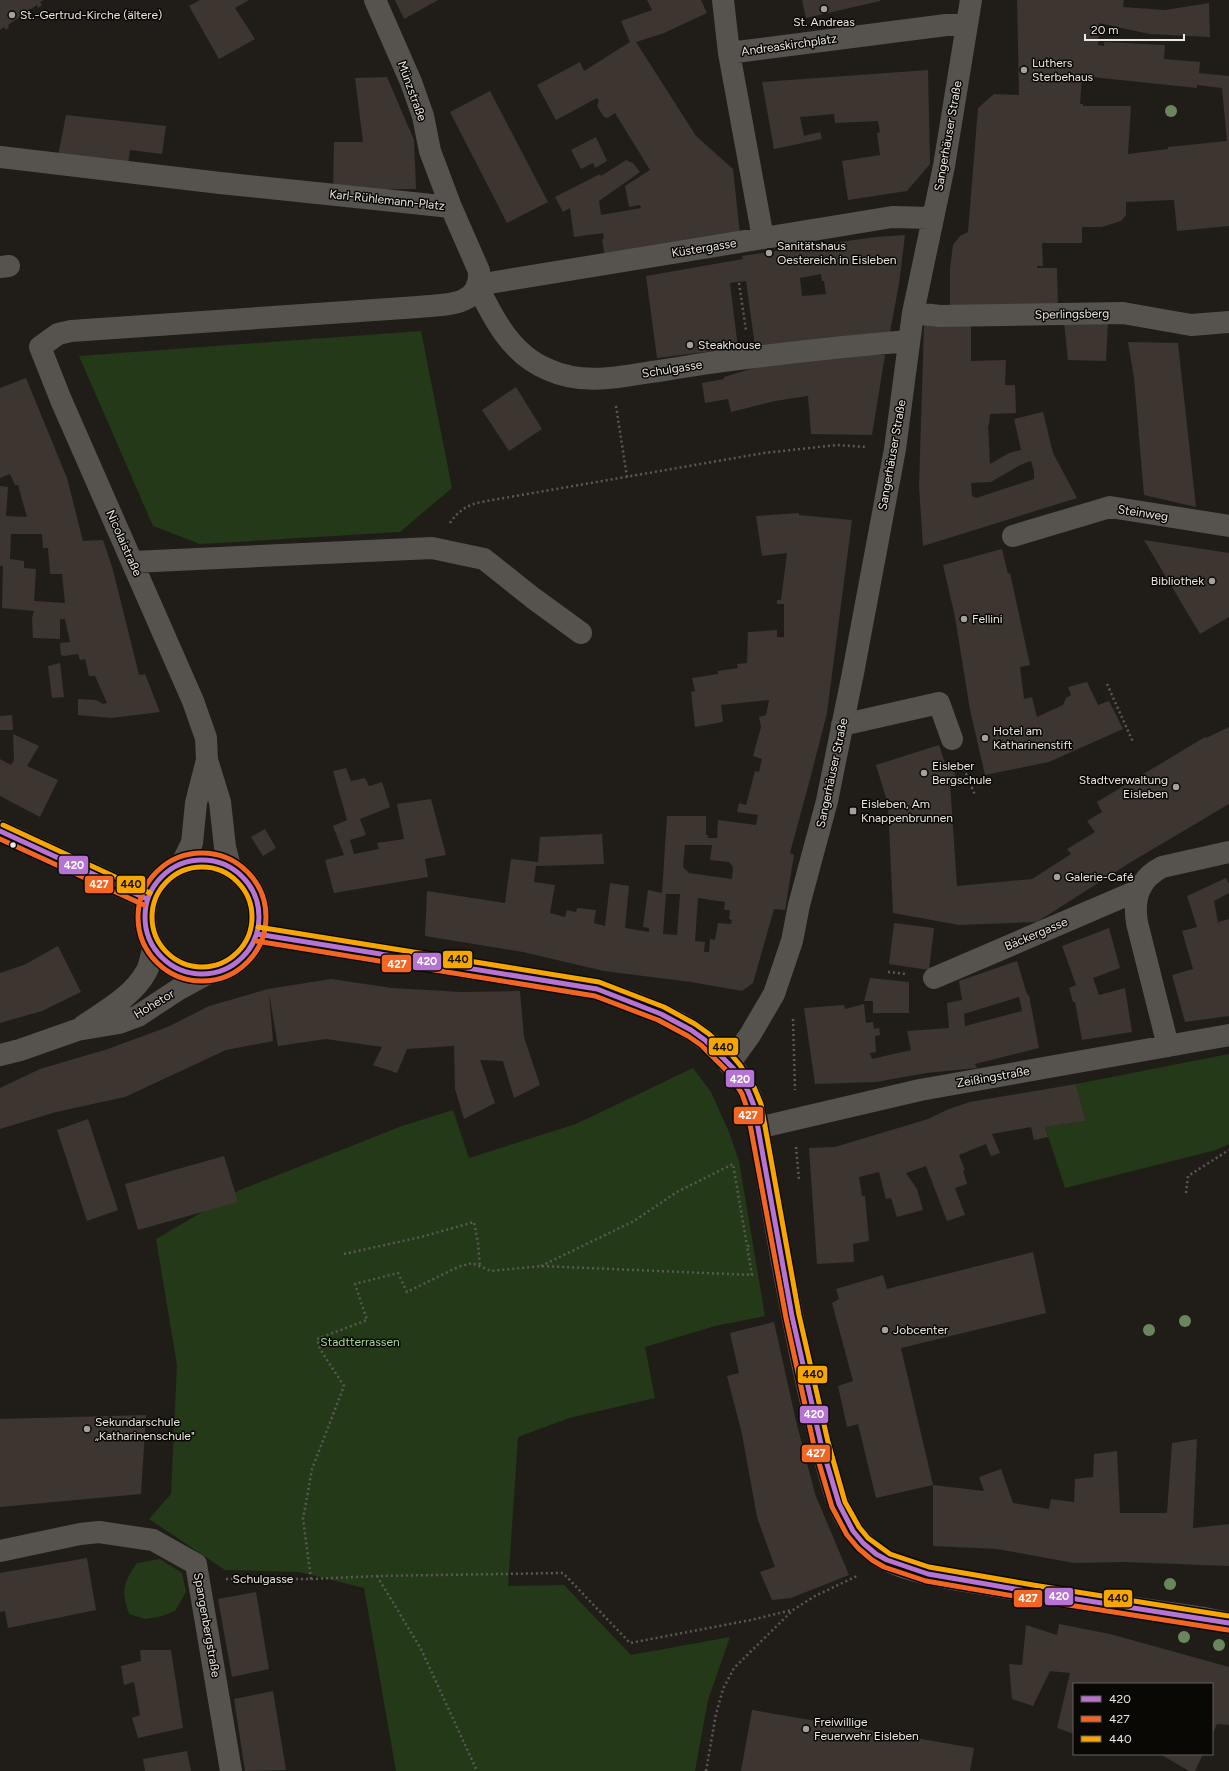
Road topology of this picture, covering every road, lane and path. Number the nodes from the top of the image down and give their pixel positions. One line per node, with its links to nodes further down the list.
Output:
1 (375, 0): 7 (street, Münzstraße)
2 (723, 0): 5 (street, Andreaskirchplatz)
3 (971, 0): 4 (street)
4 (956, 25): 5 (street, Andreaskirchplatz); 8 (street, Sangerhäuser Straße)
5 (729, 53): 9 (street, Andreaskirchplatz)
6 (0, 156): 7 (street, Karl-Rühlemann-Platz)
7 (451, 207): 11 (street, Karl-Rühlemann-Platz)
8 (932, 218): 9 (street, Küstergasse); 12 (street, Sangerhäuser Straße)
9 (763, 238): 11 (street, Küstergasse)
10 (739, 283): 15 (path)
11 (477, 285): 16 (street, Schulgasse); 22 (street, Nicolaistraße)
12 (913, 313): 13 (street, Sperlingsberg); 14 (street, Sangerhäuser Straße)
13 (1229, 322)
14 (909, 341): 15 (street, Schulgasse); 17 (street, Sangerhäuser Straße)
15 (750, 358): 16 (street, Schulgasse)
16 (611, 378): 18 (path)
17 (895, 449): 18 (path); 25 (street, Sangerhäuser Straße)
18 (627, 477): 21 (path)
19 (1229, 526): 20 (street, Steinweg)
20 (1013, 536)
21 (432, 548): 22 (street); 23 (street)
22 (133, 562): 28 (street, Nicolaistraße)
23 (581, 633)
24 (1107, 684): 27 (path)
25 (842, 726): 26 (street); 45 (street, Sangerhäuser Straße)
26 (952, 739): 29 (path)
27 (1133, 742)
28 (207, 760): 32 (street, Nicolaistraße); 33 (street, Nicolaistraße)
29 (975, 795)
30 (0, 832): 35 (main road)
31 (1229, 852): 34 (street, Bäckergasse)
32 (182, 863): 33 (main road); 35 (main road)
33 (230, 867): 36 (main road)
34 (1139, 890): 39 (street, Bäckergasse); 43 (street, Bäckergasse)
35 (147, 899): 37 (main road)
36 (257, 934): 38 (main road); 45 (main road)
37 (153, 948): 38 (main road); 41 (street, Hohetor)
38 (205, 975): 41 (street, Hohetor)
39 (934, 978)
40 (793, 1016): 46 (path)
41 (77, 1030): 44 (street, Hohetor)
42 (1229, 1035): 43 (street, Zeißingstraße)
43 (1168, 1046): 46 (street, Zeißingstraße)
44 (0, 1055)
45 (729, 1064): 47 (main road)
46 (795, 1120): 47 (street, Zeißingstraße); 49 (path)
47 (758, 1128): 51 (main road)
48 (1229, 1150): 50 (path)
49 (799, 1184)
50 (1186, 1192)
51 (779, 1242): 52 (path); 57 (main road)
52 (747, 1246): 54 (path); 54 (path)
53 (344, 1254): 55 (path)
54 (541, 1266): 55 (path)
55 (480, 1267): 60 (path)
56 (0, 1551): 58 (street, Spangenbergstraße)
57 (876, 1554): 61 (path); 62 (main road)
58 (196, 1564): 60 (path, Schulgasse); 63 (street, Spangenbergstraße)
59 (377, 1576): 60 (path, Schulgasse); 61 (path, Schulgasse); 64 (path)
60 (311, 1579)
61 (793, 1610): 65 (path)
62 (1229, 1623)
63 (232, 1771)
64 (477, 1771)
65 (706, 1771)

